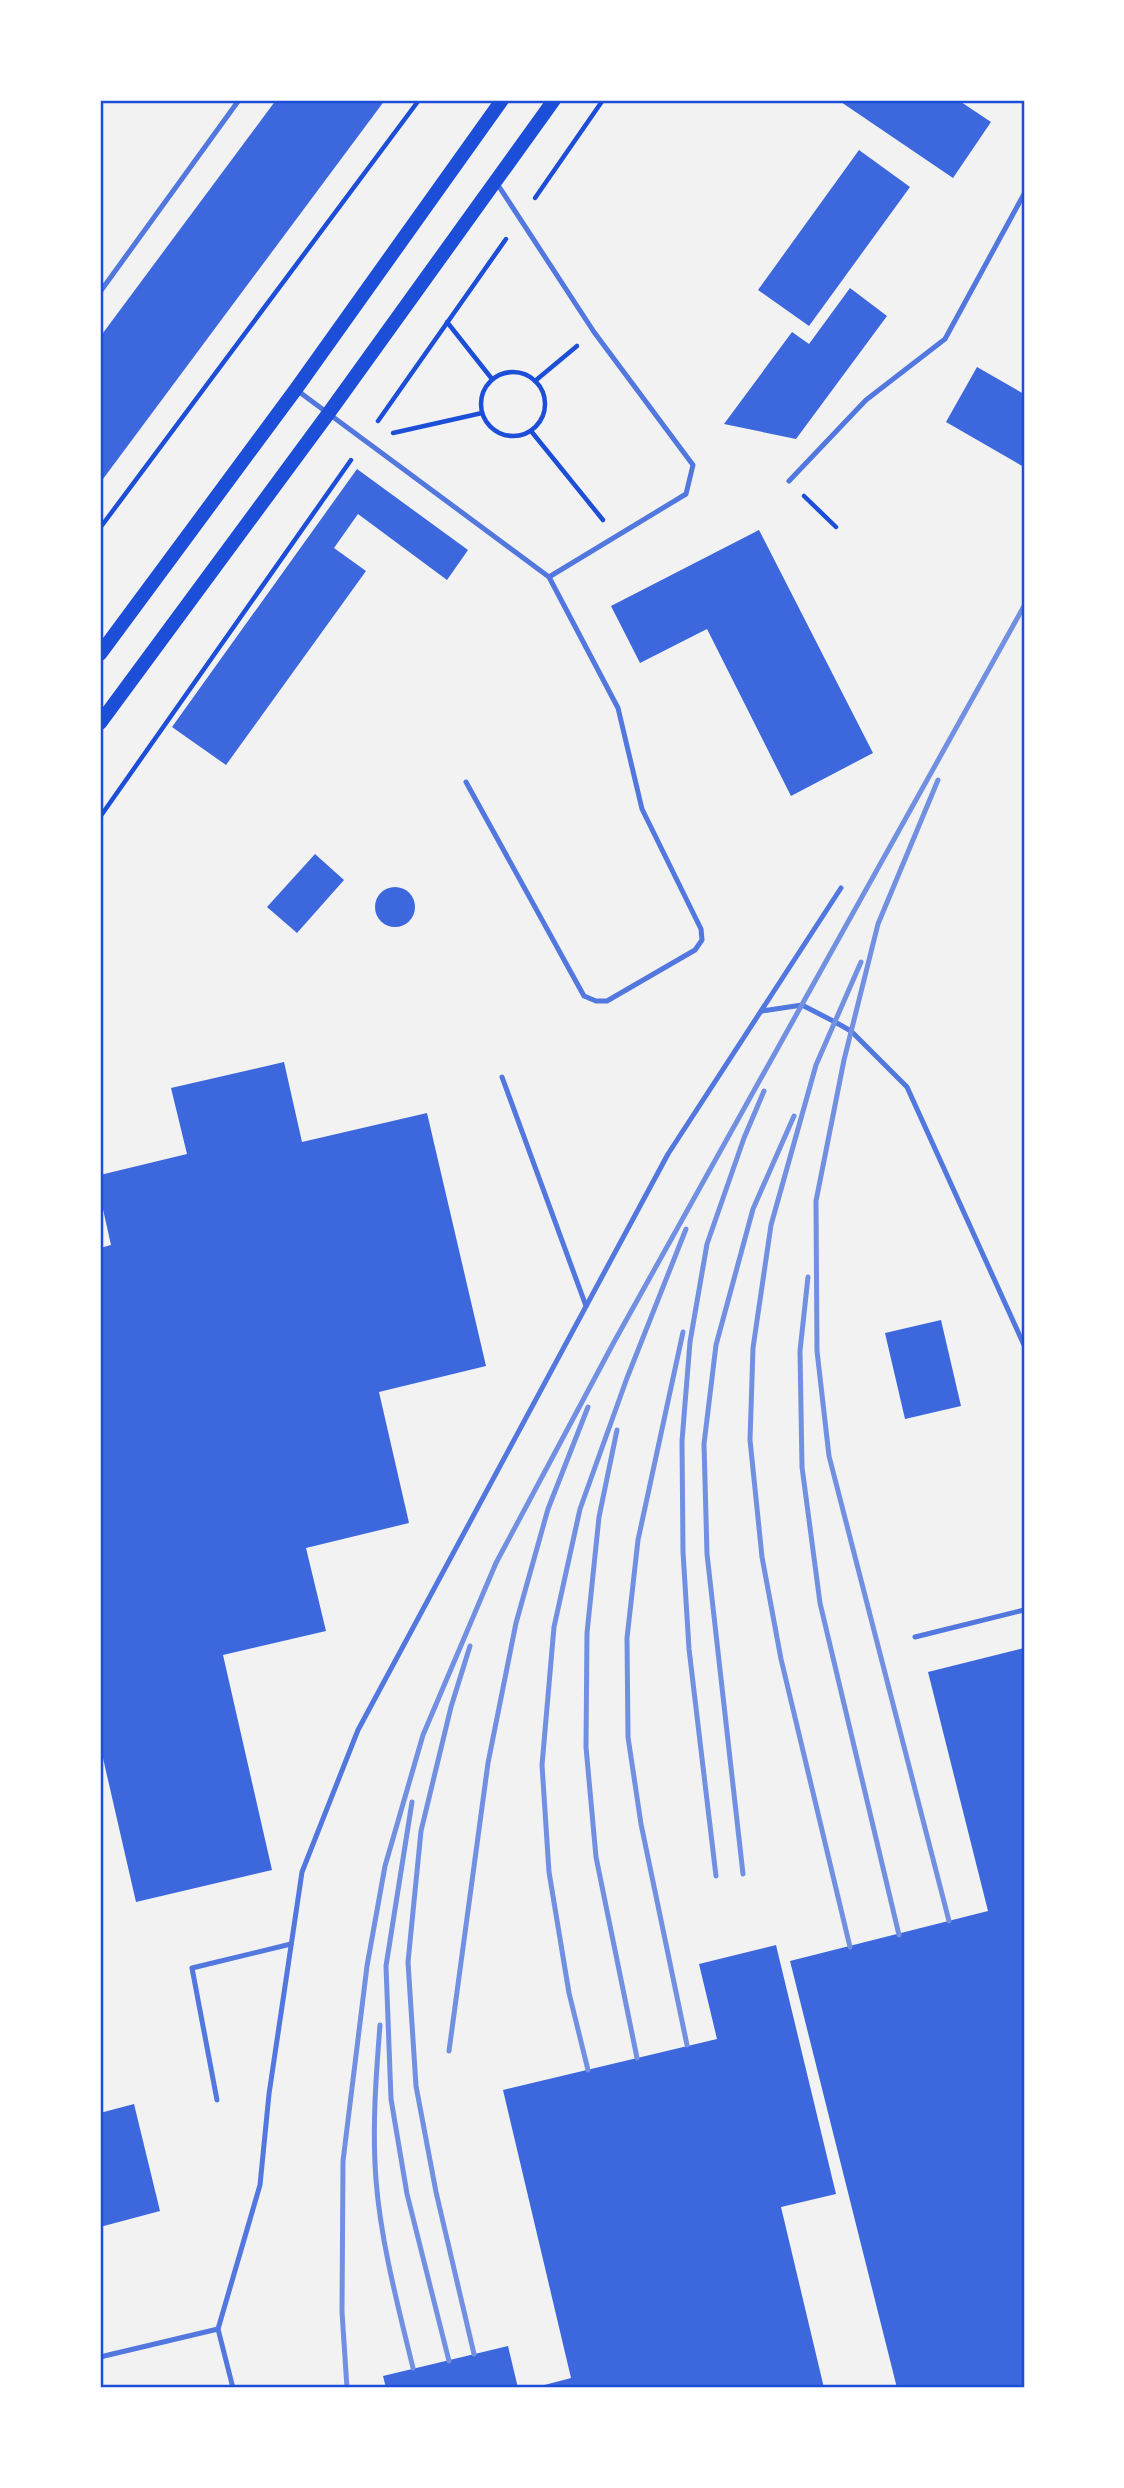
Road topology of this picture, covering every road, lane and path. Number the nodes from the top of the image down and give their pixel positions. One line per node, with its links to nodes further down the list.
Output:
1 (239, 100): 7 (lane)
2 (419, 100): 19 (path)
3 (502, 100): 12 (main road)
4 (554, 100): 5 (main road)
5 (496, 183): 9 (lane); 14 (main road)
6 (1024, 194): 17 (lane)
7 (100, 292)
8 (447, 322): 10 (path)
9 (594, 332): 11 (path); 20 (lane)
10 (492, 379): 11 (path); 13 (path)
11 (535, 381): 15 (path)
12 (296, 389): 14 (lane); 22 (main road)
13 (482, 413): 15 (path); 16 (path)
14 (328, 414): 16 (lane); 23 (main road)
15 (531, 430): 20 (path)
16 (365, 439): 21 (lane)
17 (789, 481): 18 (path)
18 (836, 527)
19 (100, 528)
20 (617, 537): 21 (lane)
21 (549, 577): 24 (lane)
22 (100, 654)
23 (100, 723)
24 (466, 782)
25 (841, 888): 26 (lane)
26 (762, 1011): 28 (lane); 29 (lane)
27 (502, 1077): 28 (lane)
28 (586, 1306): 32 (lane)
29 (1024, 1345)
30 (1024, 1610): 31 (lane)
31 (915, 1637)
32 (291, 1944): 33 (lane); 34 (lane)
33 (217, 2100)
34 (218, 2329): 35 (lane); 36 (lane)
35 (100, 2357)
36 (233, 2388)

